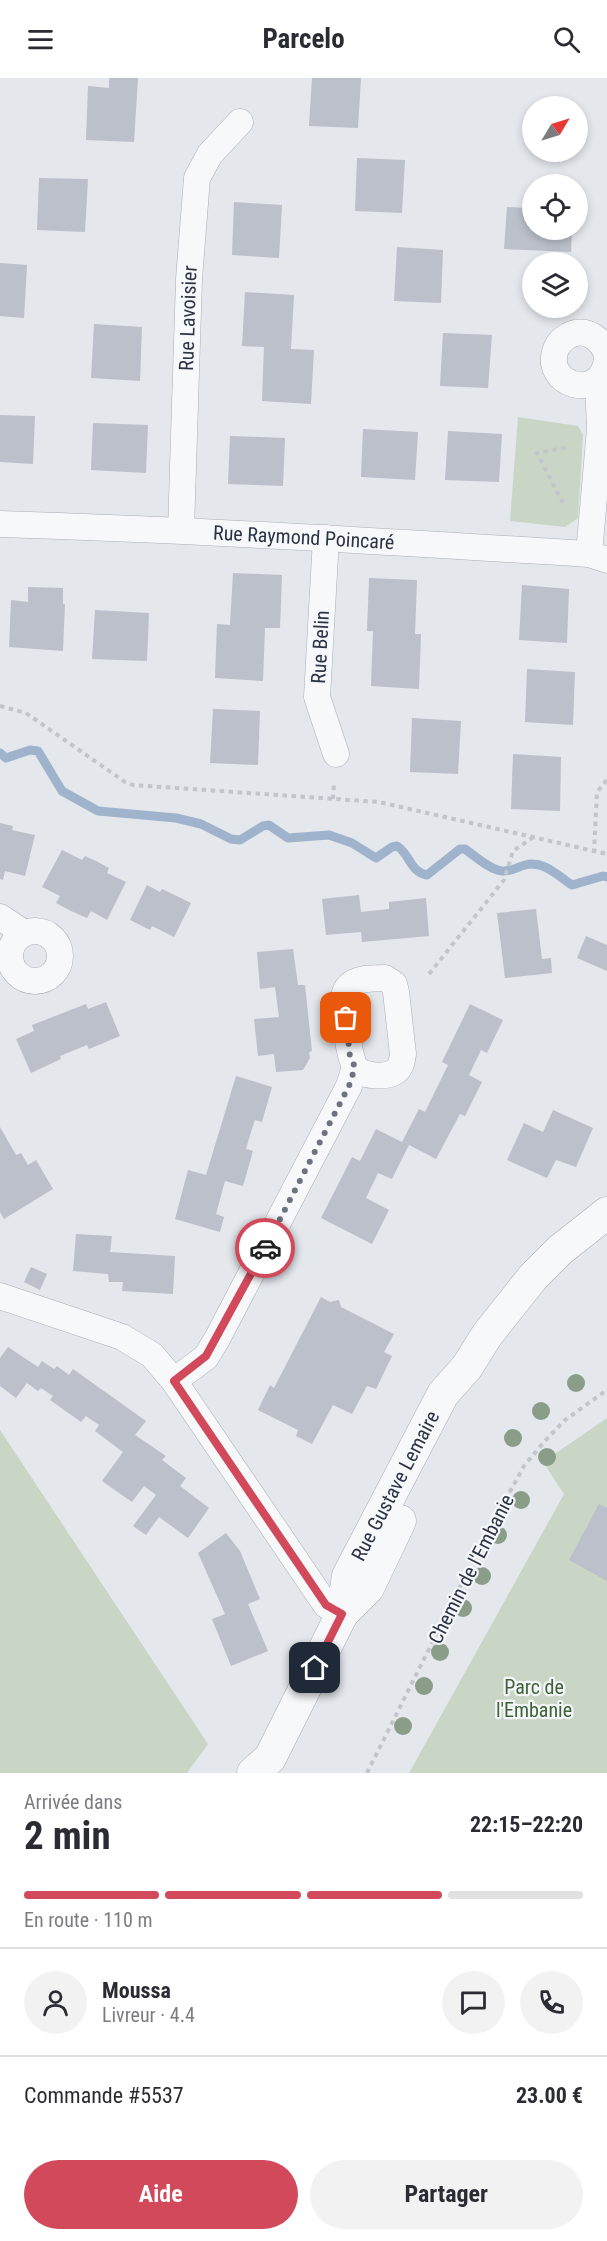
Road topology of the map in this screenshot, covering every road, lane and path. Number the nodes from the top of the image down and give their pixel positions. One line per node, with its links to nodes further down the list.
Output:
1 (240, 122): 5 (street, Rue Lavoisier)
2 (607, 355): 3 (street)
3 (602, 370): 7 (street)
4 (0, 524): 5 (street, Rue Raymond Poincaré)
5 (181, 530): 6 (street, Rue Raymond Poincaré)
6 (326, 538): 7 (street, Rue Raymond Poincaré); 9 (street, Rue Belin)
7 (598, 557)
8 (0, 706): 11 (path)
9 (336, 754)
10 (607, 780): 12 (path)
11 (532, 838): 12 (path); 16 (path)
12 (594, 853): 13 (path)
13 (607, 854)
14 (0, 917): 15 (street)
15 (24, 933)
16 (429, 974)
17 (355, 1067): 20 (street)
18 (607, 1213): 22 (street, Rue Gustave Lemaire)
19 (0, 1296): 20 (street)
20 (174, 1381): 22 (street)
21 (607, 1390): 24 (path, Chemin de l'Embanie)
22 (342, 1614): 23 (street, Rue Gustave Lemaire)
23 (264, 1768)
24 (367, 1773)

